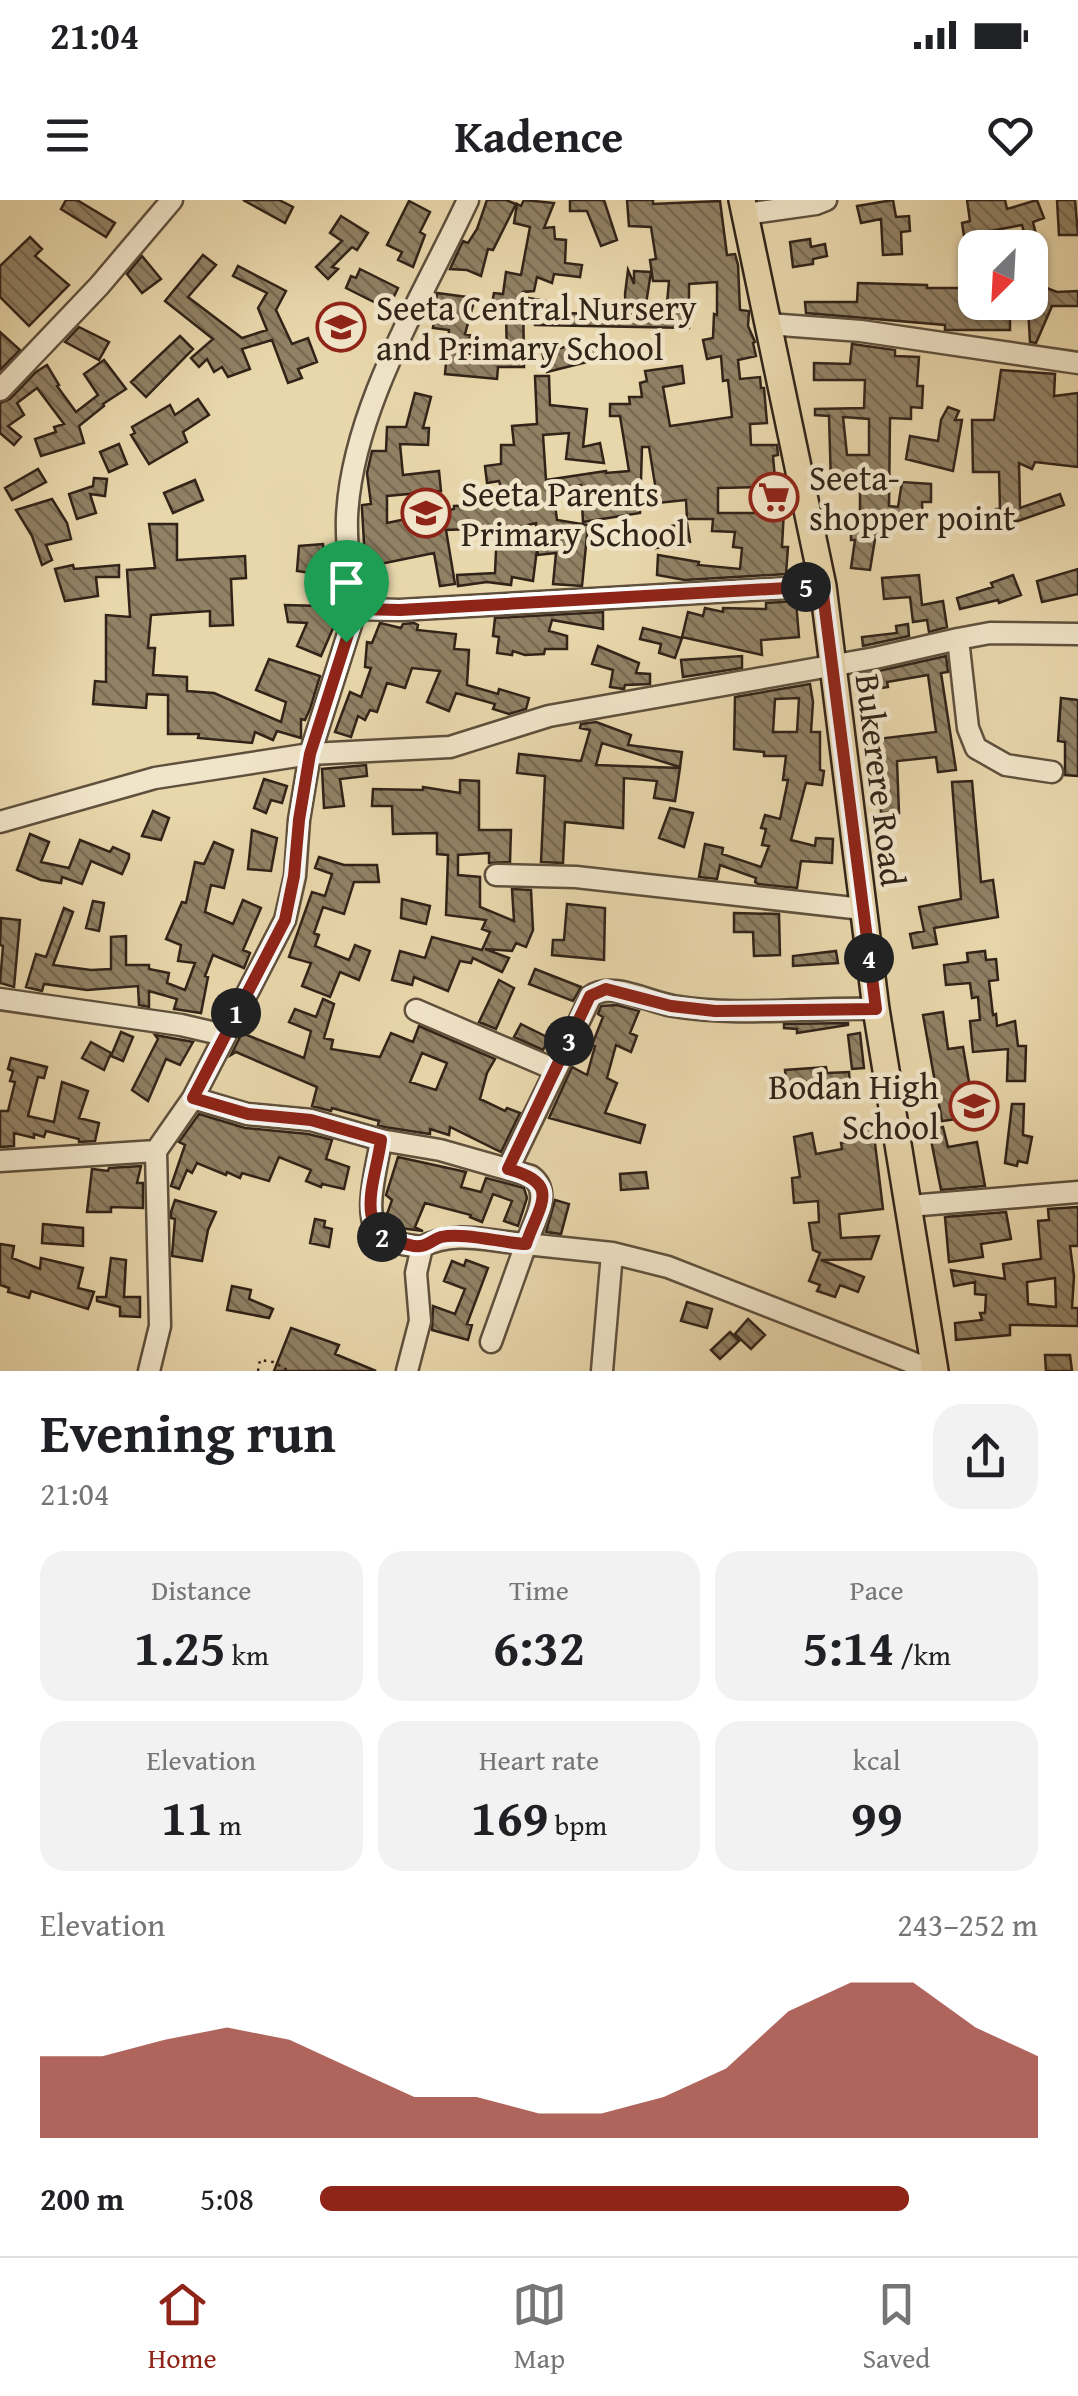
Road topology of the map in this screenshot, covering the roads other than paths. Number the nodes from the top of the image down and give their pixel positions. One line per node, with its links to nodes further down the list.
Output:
1 (172, 200): 7 (street)
2 (468, 200): 9 (street)
3 (826, 200): 4 (street)
4 (744, 207): 5 (main road, Bukerere Road)
5 (768, 324): 6 (street); 8 (main road, Bukerere Road)
6 (1078, 363)
7 (0, 390)
8 (822, 586): 9 (street); 12 (main road, Bukerere Road)
9 (356, 609): 13 (street)
10 (1078, 634): 11 (street)
11 (958, 638): 12 (street); 14 (street)
12 (830, 664): 13 (street); 17 (main road, Bukerere Road)
13 (310, 754): 15 (street); 21 (street)
14 (1052, 772)
15 (0, 822)
16 (496, 876): 17 (street)
17 (862, 909): 19 (main road, Bukerere Road)
18 (0, 999): 21 (street)
19 (876, 1009): 22 (street); 29 (main road, Bukerere Road)
20 (416, 1010): 22 (street)
21 (224, 1035): 23 (street)
22 (556, 1070): 27 (street)
23 (193, 1098): 24 (street); 25 (street)
24 (381, 1140): 27 (street); 31 (street)
25 (156, 1151): 26 (street); 34 (street)
26 (0, 1160)
27 (508, 1169): 30 (street)
28 (1078, 1192): 29 (street)
29 (909, 1206): 37 (main road, Bukerere Road)
30 (526, 1244): 31 (street); 32 (street); 33 (street)
31 (422, 1247): 35 (street)
32 (612, 1253): 36 (street); 37 (street)
33 (491, 1342)
34 (149, 1371)
35 (407, 1371)
36 (602, 1371)
37 (935, 1371)

